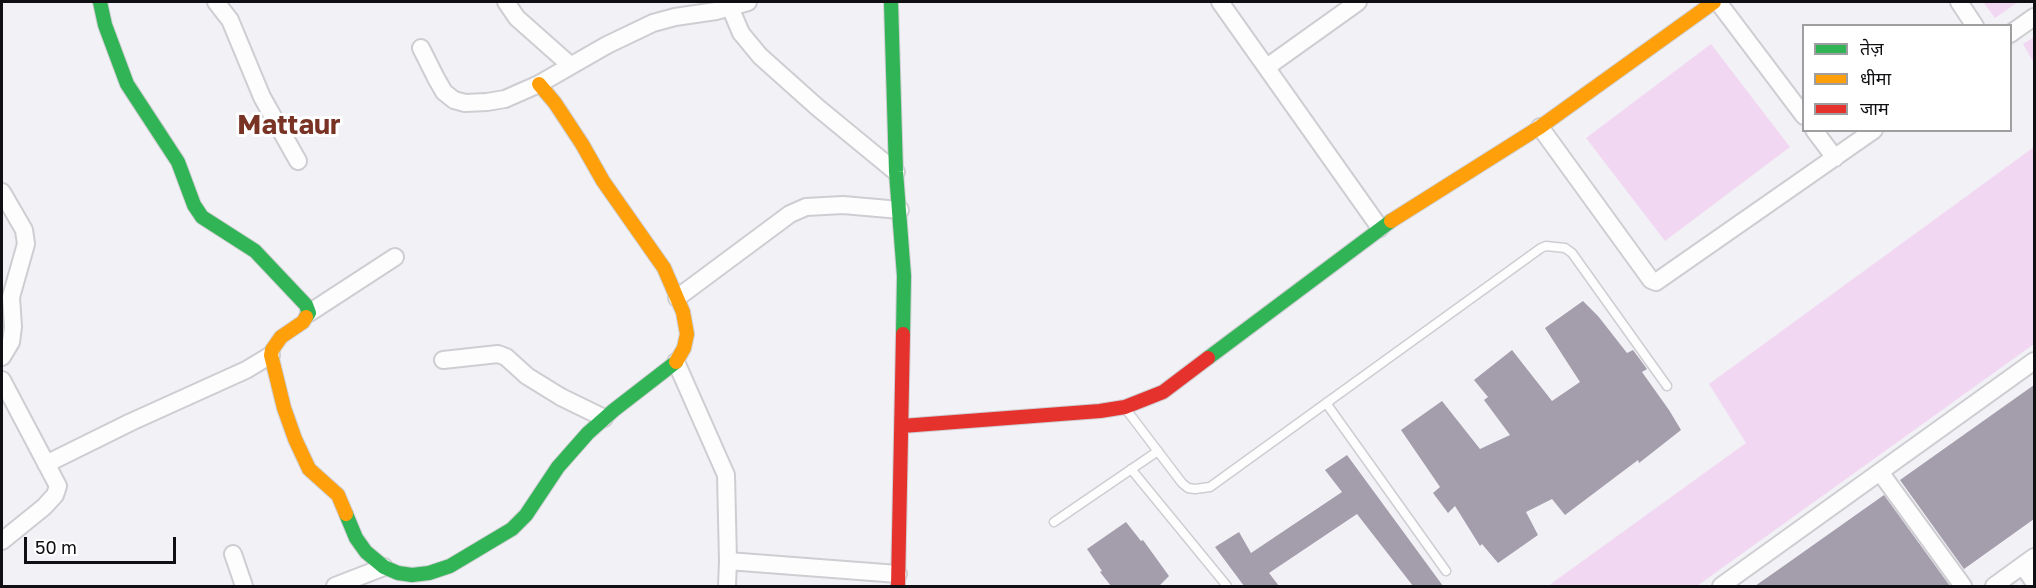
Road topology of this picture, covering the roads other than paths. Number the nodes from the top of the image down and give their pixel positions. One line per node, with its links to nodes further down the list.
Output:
1 (100, 2): 34 (street)
2 (216, 2): 25 (street)
3 (506, 2): 17 (street)
4 (680, 2): 12 (street)
5 (748, 2): 11 (street)
6 (891, 2): 26 (street)
7 (1220, 2): 18 (street)
8 (1358, 2): 18 (street)
9 (1716, 2): 20 (street); 21 (street)
10 (1959, 2): 14 (street)
11 (730, 7): 12 (street); 26 (street)
12 (690, 16): 17 (street)
13 (2034, 16): 15 (street)
14 (1974, 24)
15 (2012, 32)
16 (421, 48): 19 (street)
17 (570, 65): 19 (street)
18 (1267, 67): 29 (street)
19 (539, 84): 33 (street)
20 (1802, 115)
21 (1540, 126): 24 (street); 29 (street)
22 (1816, 132): 24 (street)
23 (1871, 132): 24 (street)
24 (1835, 158)
25 (298, 161)
26 (896, 172): 28 (street)
27 (2, 192): 31 (street)
28 (900, 210): 33 (street); 45 (street)
29 (1380, 228): 43 (street)
30 (395, 257): 34 (street)
31 (20, 266): 32 (street); 36 (street)
32 (2, 272)
33 (677, 298): 38 (street)
34 (309, 314): 35 (street)
35 (271, 355): 47 (street); 55 (street)
36 (2, 357)
37 (443, 360): 44 (street)
38 (676, 362): 44 (street); 53 (street)
39 (2034, 362): 49 (street)
40 (2, 380): 47 (street)
41 (1666, 386): 42 (lane)
42 (1326, 403): 46 (lane); 56 (lane)
43 (1125, 407): 45 (street); 46 (lane)
44 (604, 418): 58 (street)
45 (902, 426): 57 (street)
46 (1158, 451): 48 (lane)
47 (46, 464): 51 (street)
48 (1131, 469): 50 (lane); 63 (lane)
49 (1880, 472): 64 (street); 65 (street)
50 (1054, 522)
51 (2, 541)
52 (233, 554): 60 (street)
53 (728, 561): 57 (street); 62 (street)
54 (2029, 562): 59 (street); 66 (street)
55 (384, 567): 58 (street); 61 (street)
56 (1446, 571)
57 (898, 580)
58 (415, 581)
59 (2034, 582)
60 (244, 586)
61 (335, 586)
62 (727, 586)
63 (1227, 586)
64 (1721, 586)
65 (1963, 586)
66 (1994, 586)

